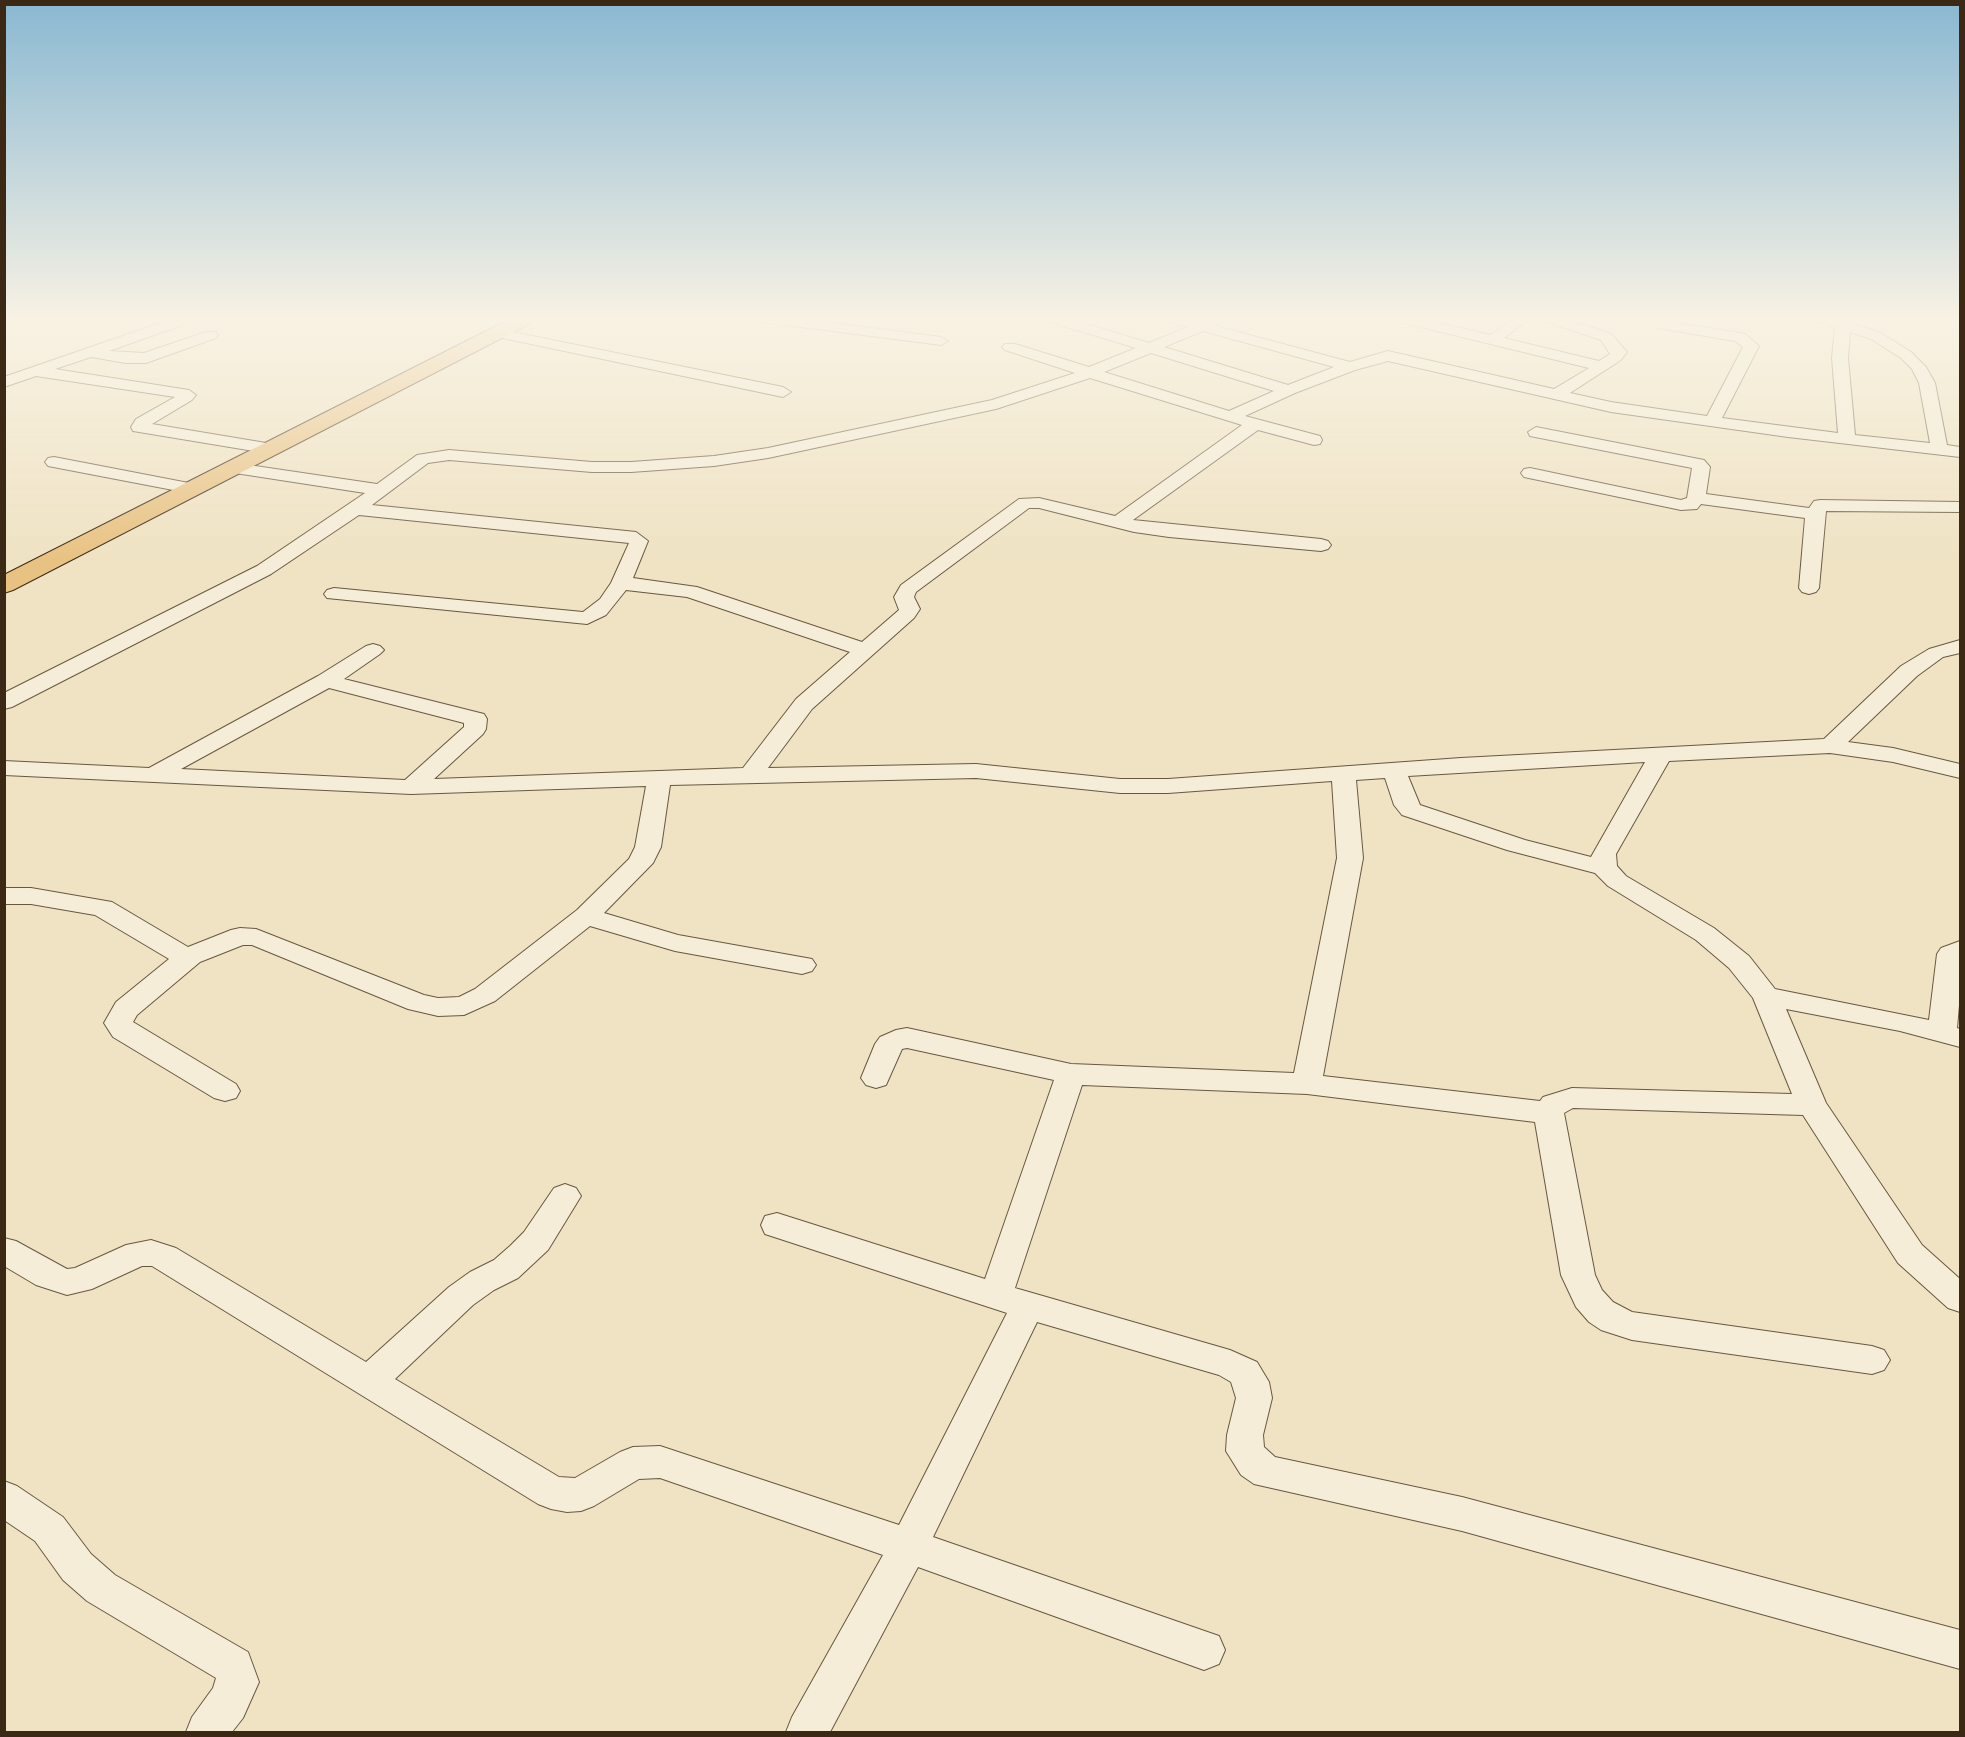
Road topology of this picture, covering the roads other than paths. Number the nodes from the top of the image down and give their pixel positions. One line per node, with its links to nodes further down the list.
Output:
1 (183, 399): 17 (street)
2 (369, 399): 17 (highway)
3 (1009, 399): 23 (street)
4 (1175, 399): 10 (street)
5 (1269, 399): 10 (street)
6 (1575, 399): 11 (street)
7 (1724, 399): 11 (street)
8 (1844, 399): 14 (street)
9 (1930, 399): 16 (street)
10 (1230, 417): 12 (street)
11 (1712, 422): 14 (street)
12 (1255, 424): 15 (street); 28 (street)
13 (1536, 432): 24 (street)
14 (1847, 439): 16 (street)
15 (1314, 440)
16 (1939, 448): 18 (street)
17 (272, 449): 20 (highway)
18 (1960, 452)
19 (54, 462): 22 (street)
20 (235, 468): 22 (highway); 23 (street)
21 (1530, 473): 24 (street)
22 (194, 489): 31 (highway)
23 (381, 490): 26 (street)
24 (1696, 498): 27 (street)
25 (1960, 507): 27 (street)
26 (355, 509): 30 (street); 38 (street)
27 (1815, 514): 32 (street)
28 (1119, 522): 29 (street); 36 (street)
29 (1322, 545)
30 (621, 583): 33 (street); 36 (street)
31 (4, 585)
32 (1809, 588)
33 (334, 594)
34 (1960, 646): 39 (street)
35 (373, 650): 37 (street)
36 (865, 650): 46 (street)
37 (326, 681): 44 (street); 48 (street)
38 (4, 702)
39 (1830, 746): 40 (street); 43 (street)
40 (1662, 754): 42 (street); 49 (street)
41 (4, 768): 44 (street)
42 (1394, 770): 45 (street); 49 (street)
43 (1960, 771)
44 (157, 773): 48 (street)
45 (1343, 773): 46 (street); 61 (street)
46 (750, 775): 47 (street)
47 (659, 779): 48 (street); 53 (street)
48 (411, 787)
49 (1604, 868): 57 (street)
50 (4, 896): 51 (street)
51 (31, 896): 52 (street); 55 (street)
52 (4, 909)
53 (586, 916): 55 (street); 56 (street)
54 (1960, 949): 58 (street)
55 (190, 957): 62 (street)
56 (802, 964)
57 (1766, 996): 58 (street); 63 (street)
58 (1951, 1035)
59 (1071, 1074): 60 (street); 61 (street); 69 (street)
60 (876, 1078)
61 (1307, 1084): 64 (street)
62 (225, 1091)
63 (1812, 1105): 64 (street); 68 (street)
64 (1549, 1113): 70 (street)
65 (565, 1196): 71 (street)
66 (777, 1224): 69 (street)
67 (4, 1250): 71 (street)
68 (1960, 1299)
69 (1012, 1300): 73 (street); 75 (street)
70 (1872, 1360)
71 (368, 1382): 73 (street)
72 (4, 1498): 76 (street)
73 (909, 1546): 74 (street); 77 (street)
74 (1204, 1650)
75 (1960, 1650)
76 (207, 1732)
77 (807, 1732)

